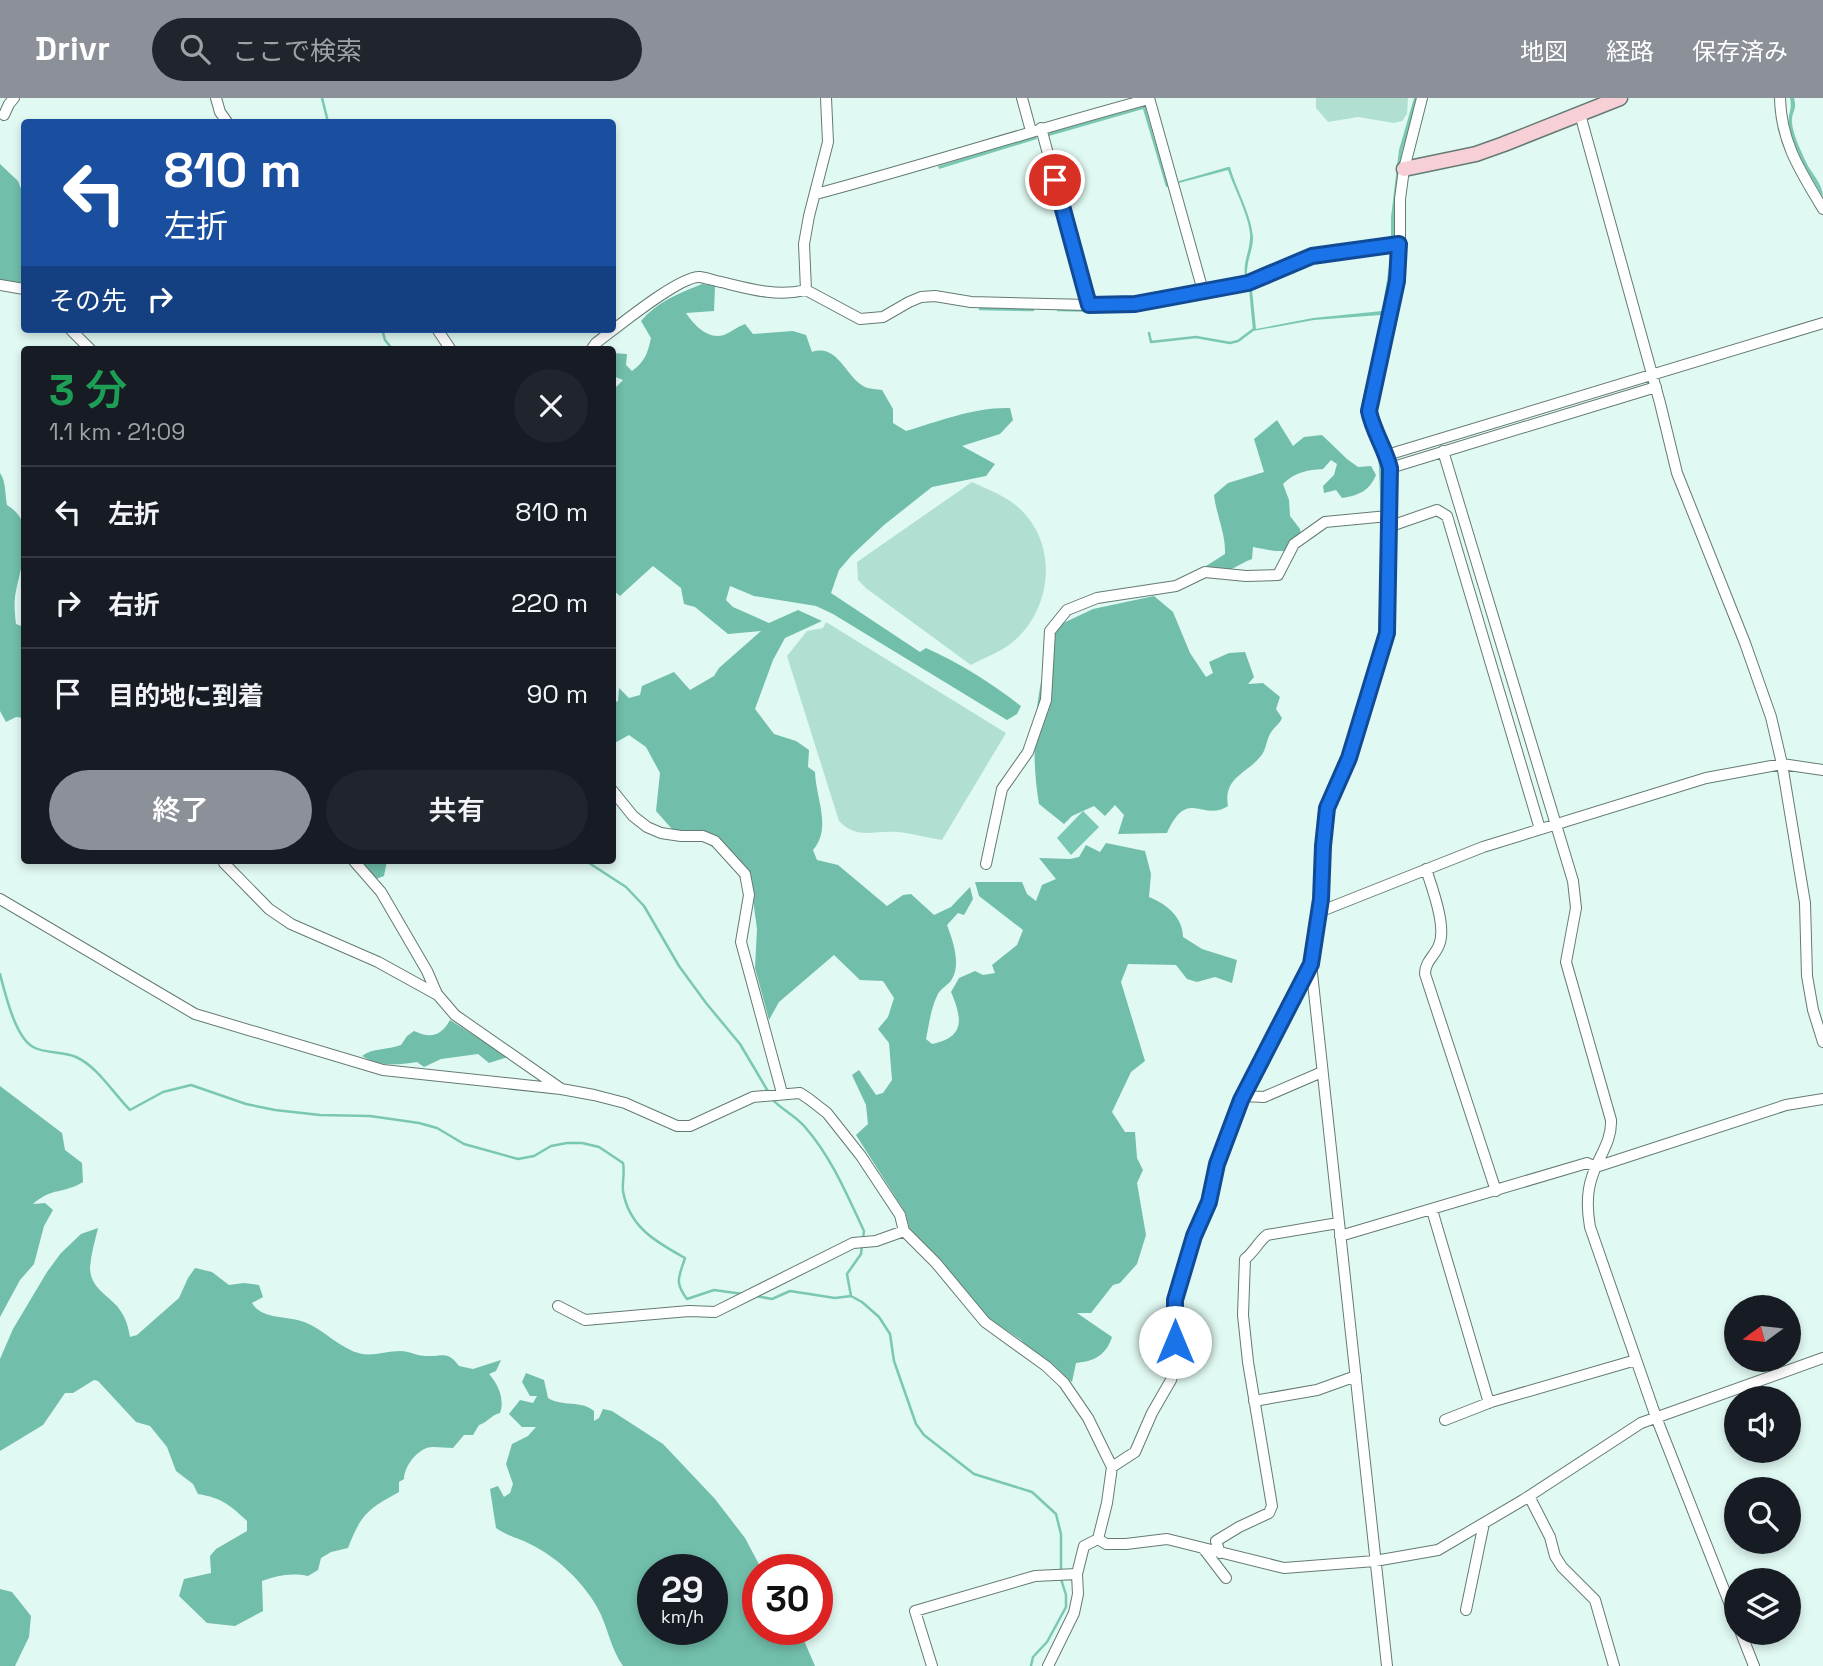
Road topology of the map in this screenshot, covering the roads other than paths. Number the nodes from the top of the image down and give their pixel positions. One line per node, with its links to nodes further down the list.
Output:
1 (14, 98): 10 (street)
2 (216, 98): 11 (street)
3 (826, 98): 14 (street)
4 (1022, 98): 12 (street)
5 (1149, 98): 12 (street); 20 (street)
6 (1422, 98): 13 (street)
7 (1620, 98): 9 (street)
8 (1780, 98): 15 (street)
9 (1580, 114): 13 (street); 28 (street)
10 (4, 115)
11 (225, 119)
12 (1036, 130): 14 (street); 21 (street)
13 (1404, 169): 16 (street)
14 (816, 194): 19 (street)
15 (1823, 209)
16 (1399, 244): 20 (street); 31 (street)
17 (0, 285): 18 (street)
18 (21, 288)
19 (806, 290): 21 (street); 23 (street)
20 (1203, 291): 21 (street)
21 (1089, 305)
22 (1823, 323): 28 (street)
23 (616, 328)
24 (74, 333): 26 (street)
25 (610, 333): 27 (street)
26 (87, 346)
27 (594, 346)
28 (1653, 374): 29 (street); 31 (street)
29 (1656, 387): 30 (street); 35 (street)
30 (1443, 451): 32 (street); 38 (street)
31 (1387, 455): 32 (street)
32 (1390, 468): 33 (street)
33 (1388, 516): 34 (street); 42 (street)
34 (1388, 527): 39 (street); 45 (street)
35 (1782, 764): 36 (street); 38 (street); 48 (street)
36 (1823, 770)
37 (616, 795): 51 (street)
38 (1555, 825): 39 (street); 54 (street)
39 (1540, 830): 43 (street)
40 (225, 864): 47 (street)
41 (357, 864): 47 (street)
42 (986, 864)
43 (1426, 869): 45 (street); 55 (street)
44 (0, 899): 50 (street)
45 (1319, 912): 46 (street)
46 (1311, 964): 49 (street); 52 (street)
47 (437, 994): 50 (street)
48 (1823, 1042)
49 (1322, 1072): 52 (street); 57 (street)
50 (561, 1089): 51 (street)
51 (782, 1093): 58 (street)
52 (1243, 1096): 68 (street)
53 (1823, 1099): 54 (street)
54 (1597, 1167): 55 (street); 62 (street)
55 (1496, 1191): 56 (street)
56 (1432, 1210): 59 (street); 65 (street)
57 (1338, 1223): 59 (street); 64 (street)
58 (904, 1231): 60 (street); 68 (street)
59 (1340, 1236): 63 (street)
60 (558, 1306)
61 (1823, 1358): 66 (street)
62 (1636, 1360): 65 (street); 66 (street)
63 (1356, 1376): 64 (street); 74 (street)
64 (1254, 1401): 73 (street)
65 (1489, 1403): 67 (street)
66 (1656, 1417): 69 (street); 77 (street)
67 (1445, 1420)
68 (1112, 1467): 71 (street)
69 (1530, 1496): 70 (street); 83 (street)
70 (1484, 1523): 74 (street); 78 (street)
71 (1098, 1539): 72 (street); 75 (street)
72 (1203, 1548): 73 (street); 76 (street)
73 (1220, 1553): 74 (street)
74 (1375, 1561): 82 (street)
75 (1077, 1574): 80 (street); 81 (street)
76 (1226, 1578)
77 (1724, 1590)
78 (1466, 1610)
79 (1746, 1645): 84 (street)
80 (932, 1666)
81 (1048, 1666)
82 (1387, 1666)
83 (1614, 1666)
84 (1754, 1666)

